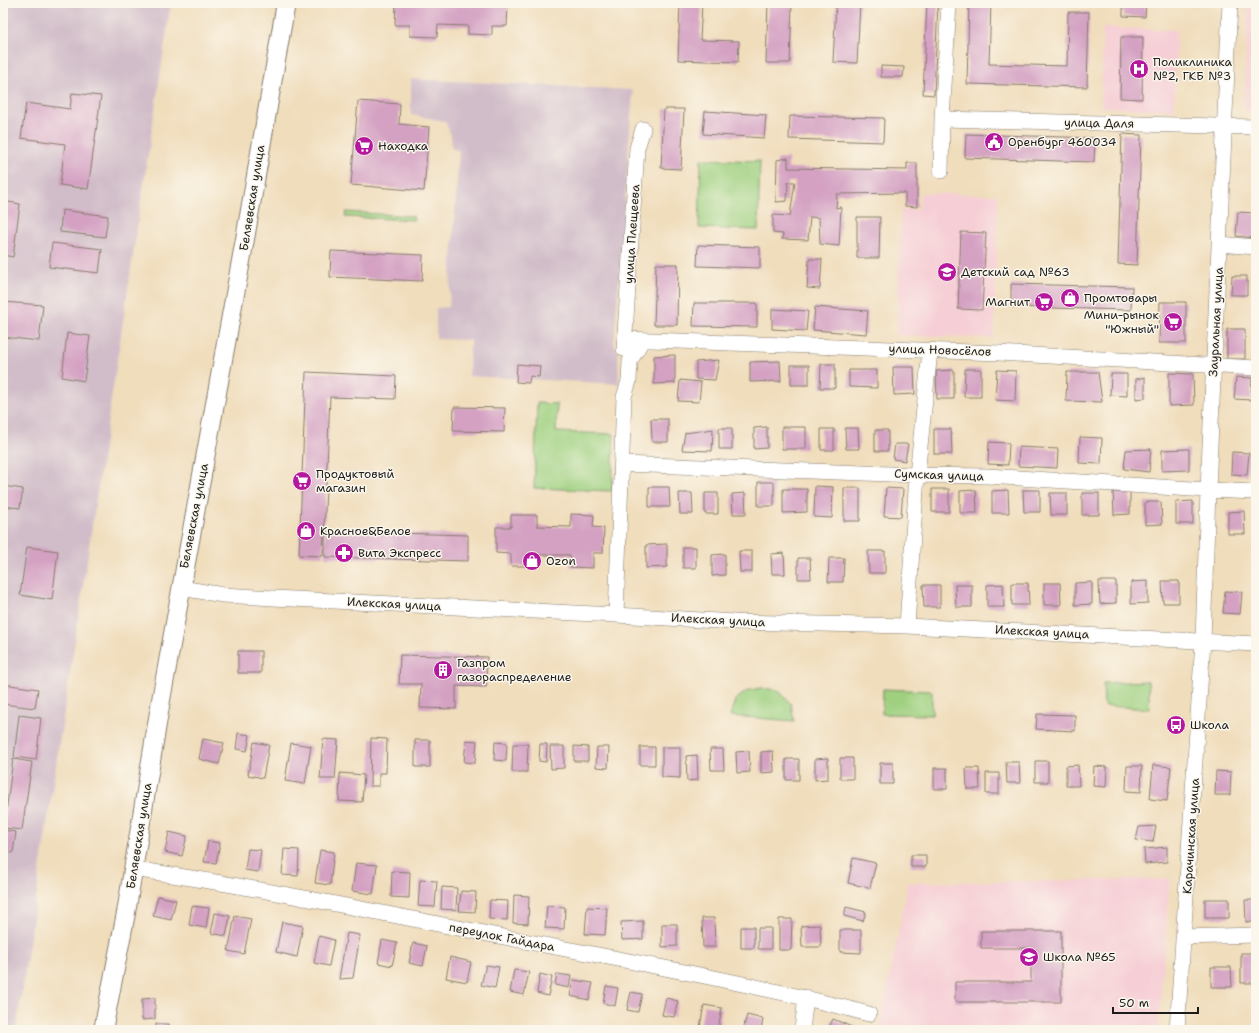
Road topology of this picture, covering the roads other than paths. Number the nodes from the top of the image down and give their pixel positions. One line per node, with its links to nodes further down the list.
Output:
1 (286, 3): 19 (main road, Беляевская улица)
2 (948, 3): 4 (street)
3 (1230, 3): 5 (street, Зауральная улица)
4 (942, 119): 5 (street, улица Даля); 8 (street)
5 (1224, 126): 6 (street, улица Даля); 9 (street, Зауральная улица)
6 (1256, 127)
7 (643, 130): 11 (street, улица Плещеева)
8 (942, 171)
9 (1219, 244): 10 (street); 13 (street, Зауральная улица)
10 (1256, 247)
11 (632, 339): 12 (street, улица Новосёлов); 15 (street, улица Плещеева)
12 (930, 351): 13 (street, улица Новосёлов); 16 (street)
13 (1214, 366): 14 (street, улица Новосёлов); 17 (street, Зауральная улица)
14 (1256, 368)
15 (622, 464): 16 (street, Сумская улица); 20 (street)
16 (917, 475): 17 (street, Сумская улица); 21 (street)
17 (1208, 490): 18 (street, Сумская улица); 22 (street, Зауральная улица)
18 (1256, 492)
19 (181, 588): 20 (street, Илекская улица); 24 (main road, Беляевская улица)
20 (616, 614): 21 (street, Илекская улица)
21 (907, 626): 22 (street, Илекская улица)
22 (1203, 641): 23 (street, Илекская улица); 26 (street, Карачинская улица)
23 (1256, 644)
24 (133, 869): 27 (street, переулок Гайдара); 29 (main road, Беляевская улица)
25 (1256, 935): 26 (street)
26 (1184, 937): 31 (street, Карачинская улица)
27 (806, 997): 28 (street, переулок Гайдара); 30 (street)
28 (869, 1014)
29 (103, 1030)
30 (802, 1030)
31 (1177, 1030)

